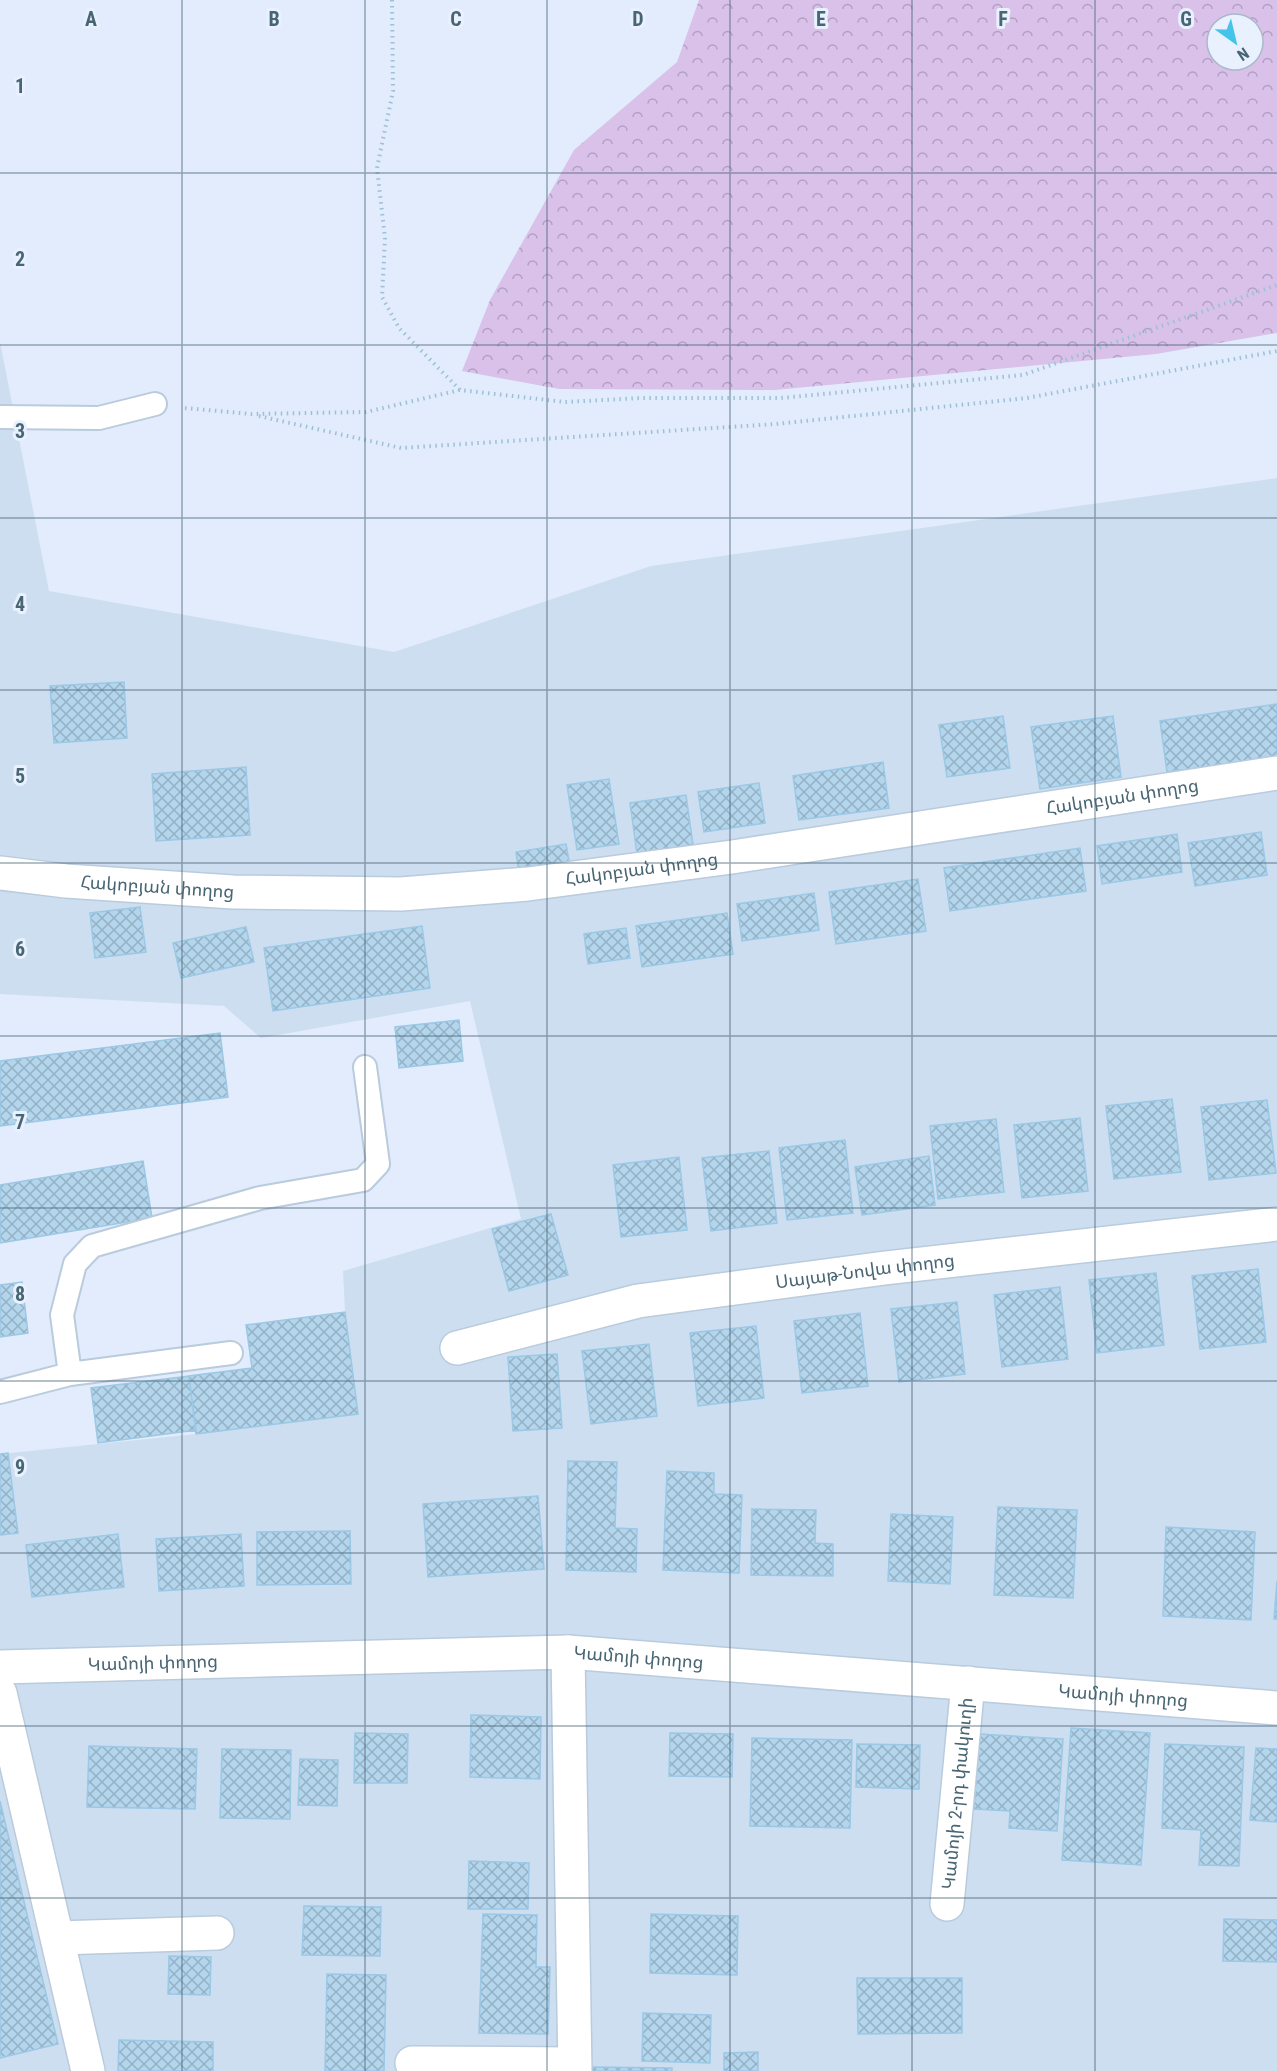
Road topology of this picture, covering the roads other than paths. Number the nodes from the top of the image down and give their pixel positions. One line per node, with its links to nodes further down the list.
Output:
1 (156, 404): 2 (lane)
2 (0, 417)
3 (1277, 773): 4 (street, Հակոբյան փողոց)
4 (0, 873)
5 (365, 1067): 9 (lane)
6 (1277, 1224): 7 (street, Սայաթ-Նովա փողոց)
7 (457, 1348)
8 (231, 1353): 9 (lane)
9 (70, 1374): 10 (lane)
10 (0, 1392)
11 (568, 1652): 12 (street, Կամոյի փողոց); 13 (street, Կամոյի փողոց); 20 (street)
12 (0, 1667)
13 (968, 1683): 15 (street, Կամոյի փողոց); 16 (street, Կամոյի 2-րդ փակուղի)
14 (0, 1693): 18 (street)
15 (1277, 1708)
16 (947, 1904)
17 (217, 1933): 18 (street)
18 (58, 1938): 21 (street)
19 (412, 2062): 20 (street)
20 (574, 2067)
21 (88, 2071)

